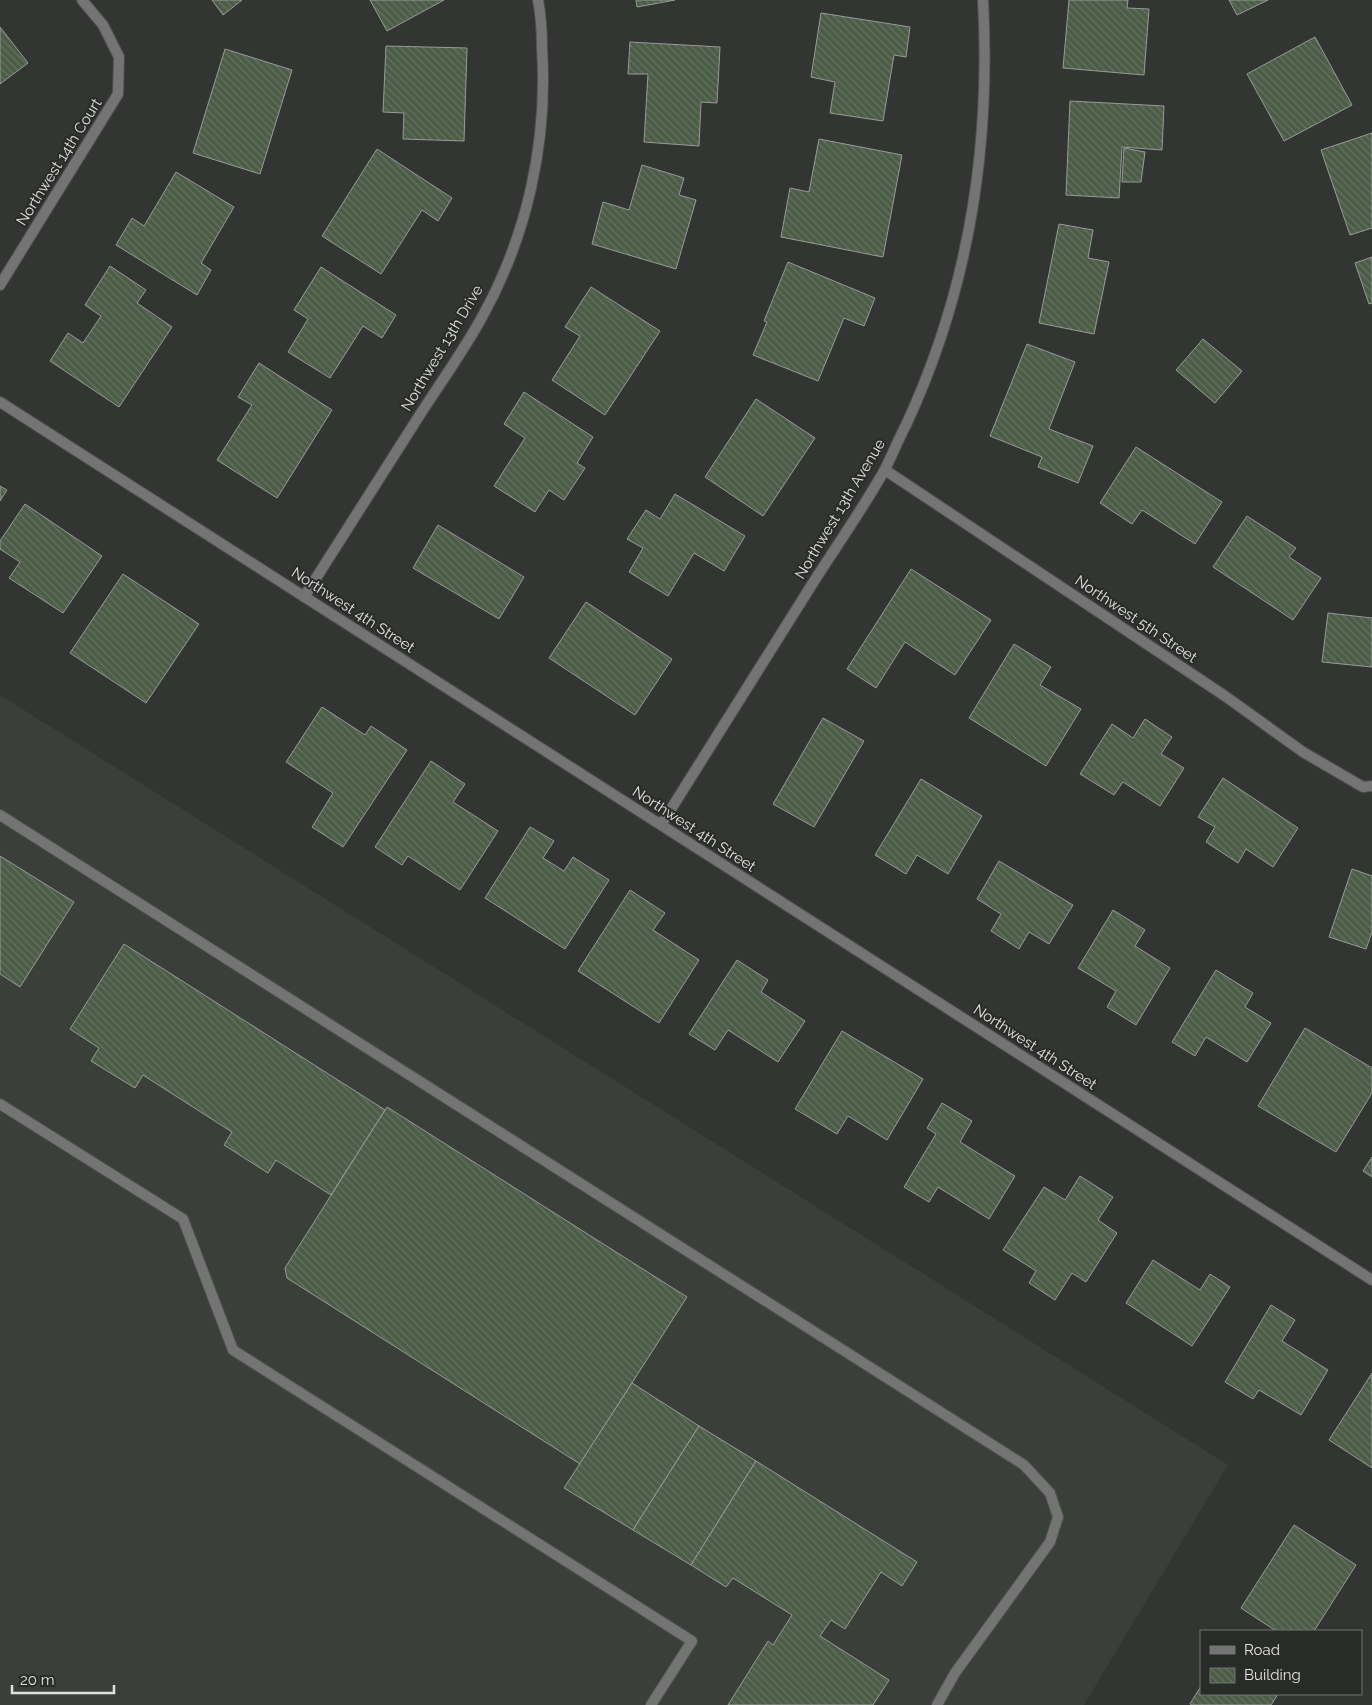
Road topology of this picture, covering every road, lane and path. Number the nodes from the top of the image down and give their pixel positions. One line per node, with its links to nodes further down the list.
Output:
1 (82, 0): 4 (street, Northwest 14th Court)
2 (538, 0): 7 (street, Northwest 13th Drive)
3 (983, 0): 6 (street, Northwest 13th Avenue)
4 (0, 285)
5 (0, 402): 7 (street, Northwest 4th Street)
6 (885, 470): 8 (street, Northwest 5th Street); 10 (street, Northwest 13th Avenue)
7 (304, 597): 10 (street, Northwest 4th Street)
8 (1372, 786)
9 (0, 815): 14 (street)
10 (661, 825): 12 (street, Northwest 4th Street)
11 (0, 1104): 13 (street)
12 (1372, 1280)
13 (651, 1705)
14 (937, 1705)

